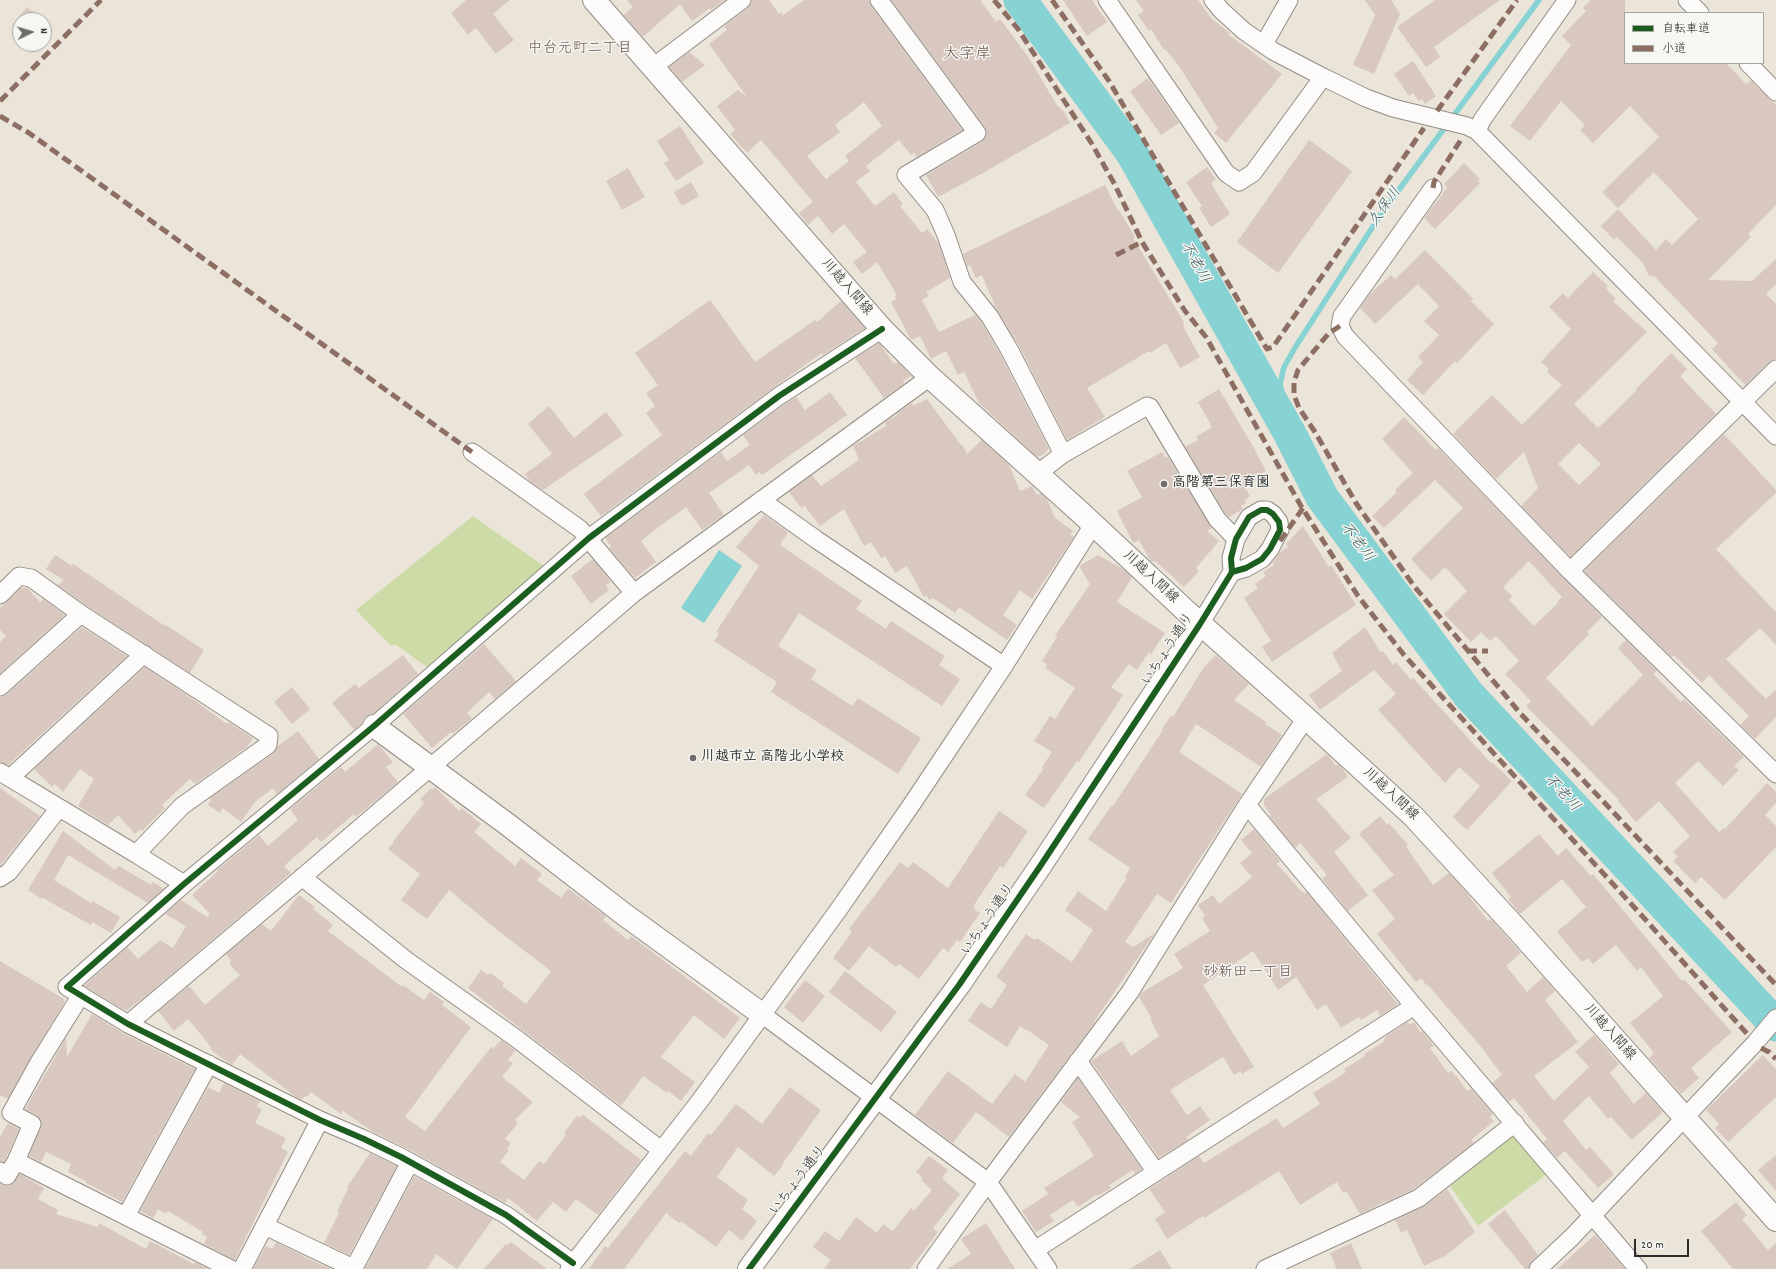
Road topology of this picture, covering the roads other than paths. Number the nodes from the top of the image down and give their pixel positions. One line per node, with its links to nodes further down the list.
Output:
1 (594, 0): 12 (main road, 川越入間線)
2 (742, 0): 12 (street)
3 (879, 0): 23 (street)
4 (1107, 0): 13 (street)
5 (1213, 0): 10 (street)
6 (1289, 0): 10 (street)
7 (1567, 0): 15 (street)
8 (1687, 0): 9 (street)
9 (1699, 12)
10 (1264, 44): 13 (street)
11 (1749, 64): 14 (street)
12 (653, 67): 17 (main road, 川越入間線)
13 (1323, 77): 15 (street)
14 (1776, 92)
15 (1472, 128): 20 (street)
16 (1432, 188): 29 (street)
17 (882, 328): 19 (main road, 川越入間線); 27 (street)
18 (1776, 369): 20 (street)
19 (930, 377): 24 (main road, 川越入間線); 25 (street)
20 (1743, 402): 21 (street); 29 (street)
21 (1776, 436)
22 (472, 452): 27 (street)
23 (1063, 454): 24 (street); 28 (street)
24 (1037, 474): 26 (main road, 川越入間線)
25 (761, 500): 31 (street); 36 (street)
26 (1093, 525): 34 (main road, 川越入間線); 36 (street)
27 (589, 538): 31 (street); 39 (street)
28 (1236, 539): 30 (street); 30 (street)
29 (1570, 571): 41 (street)
30 (1232, 572): 34 (street, いちょう通り)
31 (634, 593): 40 (street)
32 (0, 595): 33 (street)
33 (80, 614): 35 (street); 37 (street)
34 (1200, 624): 38 (main road, 川越入間線); 56 (main road, いちょう通り)
35 (144, 654): 42 (street); 45 (street)
36 (1004, 666): 51 (street)
37 (0, 687)
38 (1306, 718): 43 (street); 57 (main road, 川越入間線)
39 (374, 726): 40 (main road); 48 (street)
40 (430, 767): 46 (street); 51 (main road)
41 (1776, 774)
42 (5, 775): 44 (street)
43 (1247, 806): 50 (street); 54 (street)
44 (59, 808): 45 (street); 47 (street)
45 (136, 854): 48 (street)
46 (302, 877): 53 (street); 60 (street)
47 (0, 878)
48 (184, 884): 49 (street)
49 (81, 995): 53 (street); 61 (street)
50 (1414, 1006): 59 (street); 64 (street)
51 (762, 1015): 56 (street); 60 (street)
52 (1776, 1018): 57 (street)
53 (128, 1024): 55 (street)
54 (1078, 1061): 64 (street); 65 (street)
55 (209, 1064): 58 (street); 67 (street)
56 (876, 1099): 65 (street); 75 (main road, いちょう通り)
57 (1684, 1117): 66 (street); 68 (main road, 川越入間線)
58 (320, 1120): 62 (street); 69 (street)
59 (1515, 1123): 66 (street); 78 (street)
60 (661, 1150): 71 (street)
61 (16, 1161): 63 (street); 67 (street)
62 (410, 1162): 71 (street); 72 (street)
63 (0, 1171)
64 (1156, 1172): 70 (street)
65 (988, 1182): 70 (street); 76 (street)
66 (1593, 1215): 79 (street); 80 (street)
67 (126, 1216): 73 (street)
68 (1776, 1220)
69 (265, 1226): 72 (street); 74 (street)
70 (1035, 1250): 77 (street)
71 (571, 1266)
72 (354, 1268)
73 (231, 1269)
74 (242, 1269)
75 (749, 1269)
76 (926, 1269)
77 (1048, 1269)
78 (1265, 1269)
79 (1538, 1269)
80 (1638, 1269)

